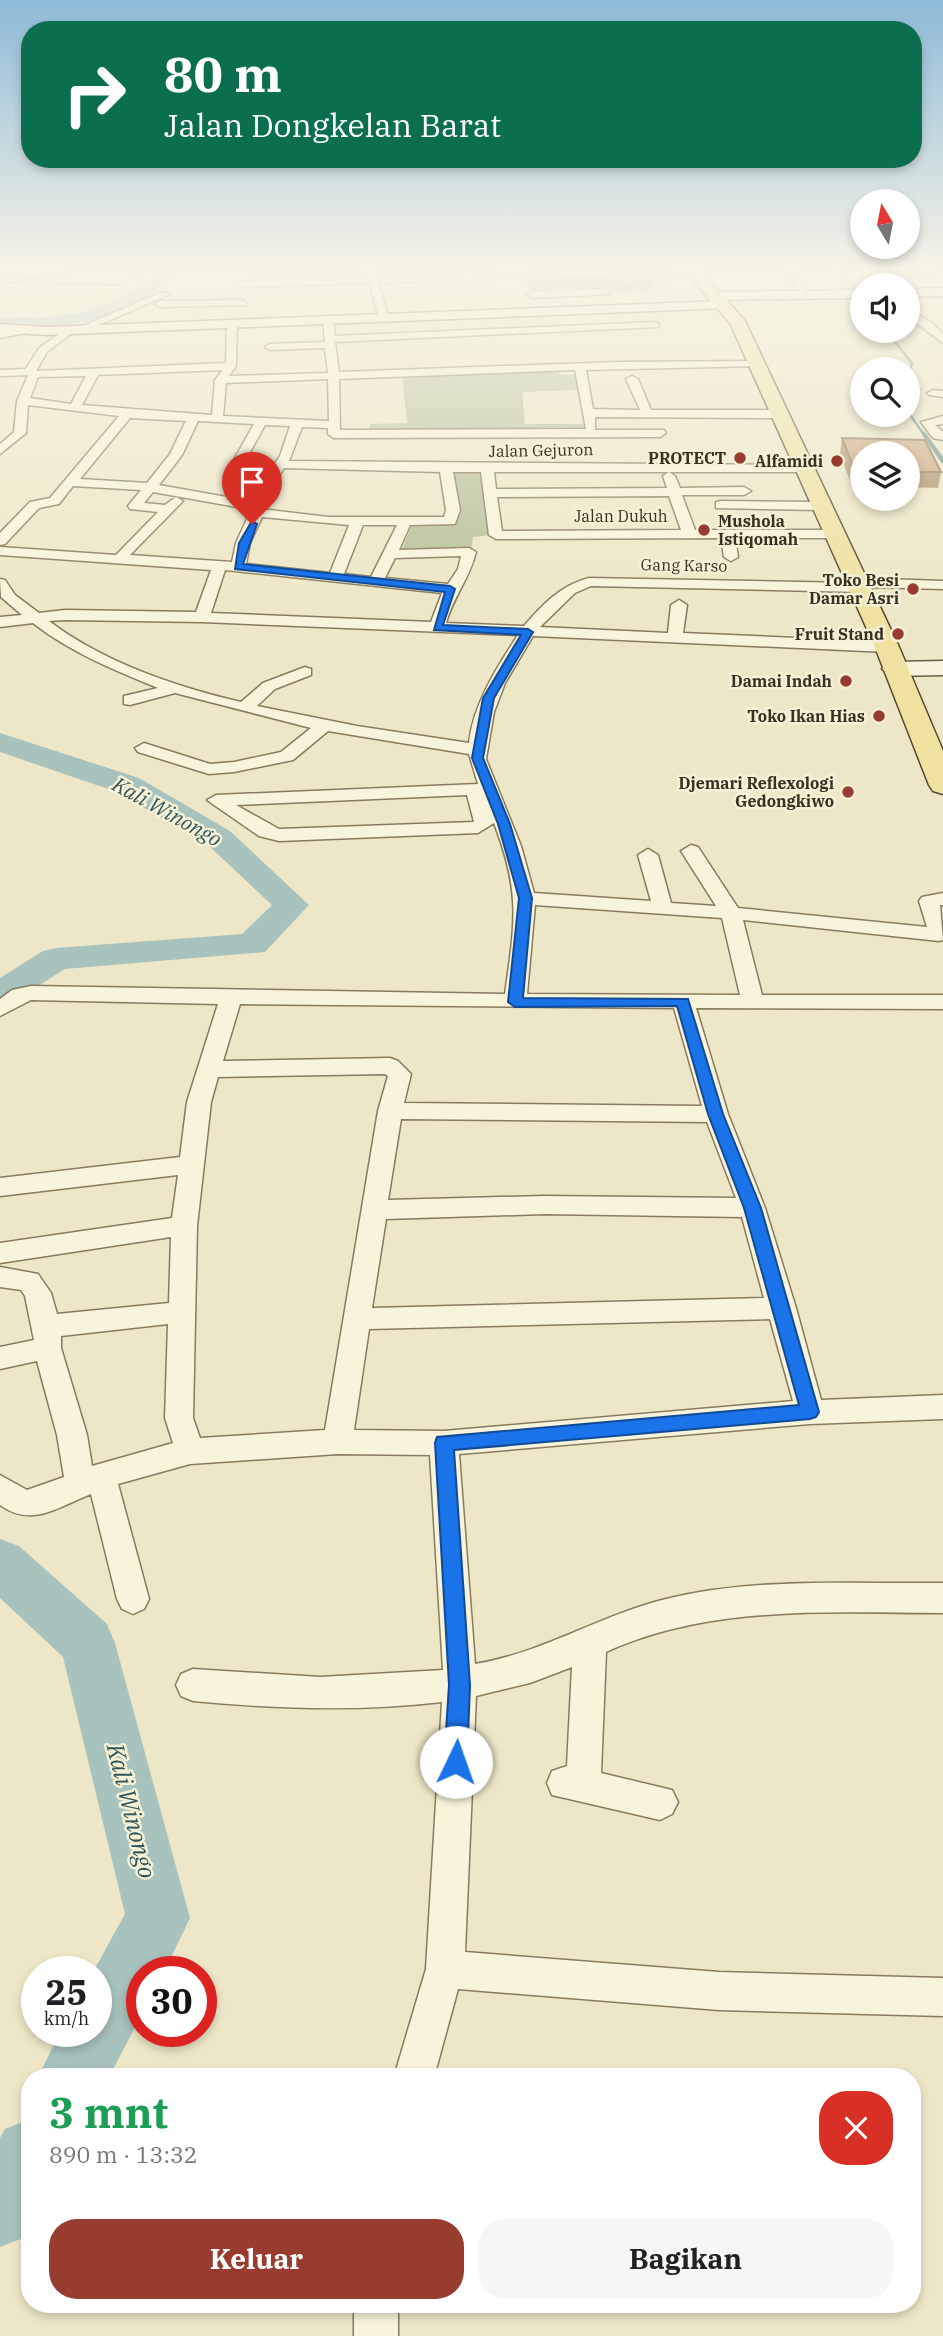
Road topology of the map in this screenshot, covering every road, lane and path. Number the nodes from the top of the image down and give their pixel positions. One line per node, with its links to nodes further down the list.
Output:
1 (30, 380): 8 (street)
2 (88, 380): 9 (street)
3 (220, 380): 15 (street)
4 (334, 380): 19 (street)
5 (582, 380): 10 (street)
6 (632, 380): 11 (street)
7 (763, 380): 13 (main road)
8 (23, 401): 9 (street); 23 (street)
9 (74, 409): 12 (street)
10 (588, 413): 11 (street); 22 (street)
11 (647, 413): 13 (street)
12 (127, 414): 14 (street); 31 (street)
13 (779, 414): 29 (main road)
14 (194, 417): 15 (street); 32 (street)
15 (217, 419): 17 (street)
16 (943, 420): 21 (street)
17 (261, 422): 18 (street); 26 (street)
18 (297, 423): 19 (street); 25 (street)
19 (335, 425): 24 (street)
20 (660, 433): 22 (street)
21 (943, 436)
22 (595, 447): 24 (street); 27 (street, Jalan Gejuron); 28 (street, Jalan Gejuron)
23 (0, 450)
24 (370, 452): 25 (street, Jalan Gejuron); 30 (street, Jalan Gejuron)
25 (279, 464): 40 (street)
26 (237, 465)
27 (665, 466): 29 (street, Jalan Gejuron); 37 (street)
28 (487, 469): 30 (street, Jalan Gejuron); 36 (street)
29 (804, 469): 38 (main road)
30 (446, 470): 42 (street)
31 (71, 482): 32 (street); 47 (street)
32 (150, 487): 35 (street); 39 (street)
33 (616, 491): 36 (street); 37 (street); 43 (street)
34 (744, 491): 37 (street)
35 (184, 493): 39 (street); 40 (street)
36 (493, 493): 43 (street, Jalan Dukuh)
37 (677, 497): 38 (street); 44 (street)
38 (820, 506): 46 (main road)
39 (169, 509): 51 (street)
40 (255, 509): 41 (street); 53 (street)
41 (358, 522): 42 (street); 54 (street)
42 (405, 522): 49 (street)
43 (624, 522): 44 (street, Jalan Dukuh)
44 (689, 534): 45 (street, Jalan Dukuh)
45 (727, 534): 46 (street, Jalan Dukuh); 50 (street)
46 (835, 534): 57 (main road)
47 (0, 541)
48 (0, 551): 51 (street)
49 (391, 554): 55 (street); 59 (street)
50 (731, 557)
51 (121, 558): 52 (street)
52 (220, 565): 53 (street); 61 (street)
53 (238, 567): 54 (street)
54 (336, 576): 55 (street)
55 (376, 582): 59 (street)
56 (0, 583): 62 (street)
57 (858, 585): 58 (street, Gang Karso); 65 (street, Gang Karso); 67 (main road)
58 (943, 585)
59 (450, 589): 64 (street)
60 (679, 605): 66 (street)
61 (202, 617): 62 (street); 64 (street)
62 (37, 618): 63 (street); 70 (street)
63 (0, 622)
64 (437, 628): 65 (street)
65 (528, 632): 66 (street); 75 (street, Gang Karso)
66 (675, 638): 67 (street)
67 (890, 658): 68 (street); 76 (main road)
68 (943, 668)
69 (305, 672): 72 (street)
70 (176, 688): 71 (street); 72 (street)
71 (130, 700)
72 (245, 708): 73 (street)
73 (323, 726): 74 (street); 75 (street)
74 (144, 748)
75 (478, 758): 77 (street, Gang Karso); 80 (street)
76 (943, 785)
77 (475, 789): 77 (street)
78 (691, 851): 83 (street)
79 (648, 855): 82 (street)
80 (525, 898): 82 (street); 85 (street)
81 (943, 899): 83 (street)
82 (663, 908): 83 (street)
83 (731, 913): 87 (street)
84 (231, 998): 85 (street); 89 (street); 90 (street)
85 (515, 1002): 86 (street)
86 (683, 1002): 87 (street); 92 (street)
87 (753, 1002): 88 (street)
88 (943, 1002)
89 (0, 1009)
90 (209, 1069): 91 (street); 93 (street)
91 (390, 1111): 92 (street); 96 (street)
92 (716, 1114): 95 (street)
93 (190, 1165): 94 (street); 97 (street)
94 (0, 1187)
95 (752, 1208): 96 (street); 100 (street)
96 (376, 1210): 102 (street)
97 (184, 1226): 98 (street); 101 (street)
98 (0, 1253)
99 (0, 1277): 103 (street)
100 (783, 1308): 102 (street); 106 (street)
101 (182, 1312): 103 (street); 109 (street)
102 (360, 1319): 107 (street)
103 (48, 1339): 104 (street); 110 (street)
104 (0, 1359)
105 (943, 1407): 106 (street)
106 (810, 1412): 108 (street)
107 (338, 1442): 108 (street); 109 (street)
108 (444, 1443): 116 (street)
109 (190, 1451): 110 (street)
110 (90, 1479): 111 (street); 113 (street)
111 (0, 1488)
112 (943, 1598): 114 (street)
113 (134, 1599)
114 (590, 1643): 116 (street); 117 (street)
115 (193, 1685): 116 (street)
116 (460, 1685): 118 (street)
117 (660, 1802)
118 (444, 1969): 119 (street); 120 (street)
119 (943, 1997)
120 (416, 2068)
121 (376, 2313): 122 (street)
122 (376, 2336)

